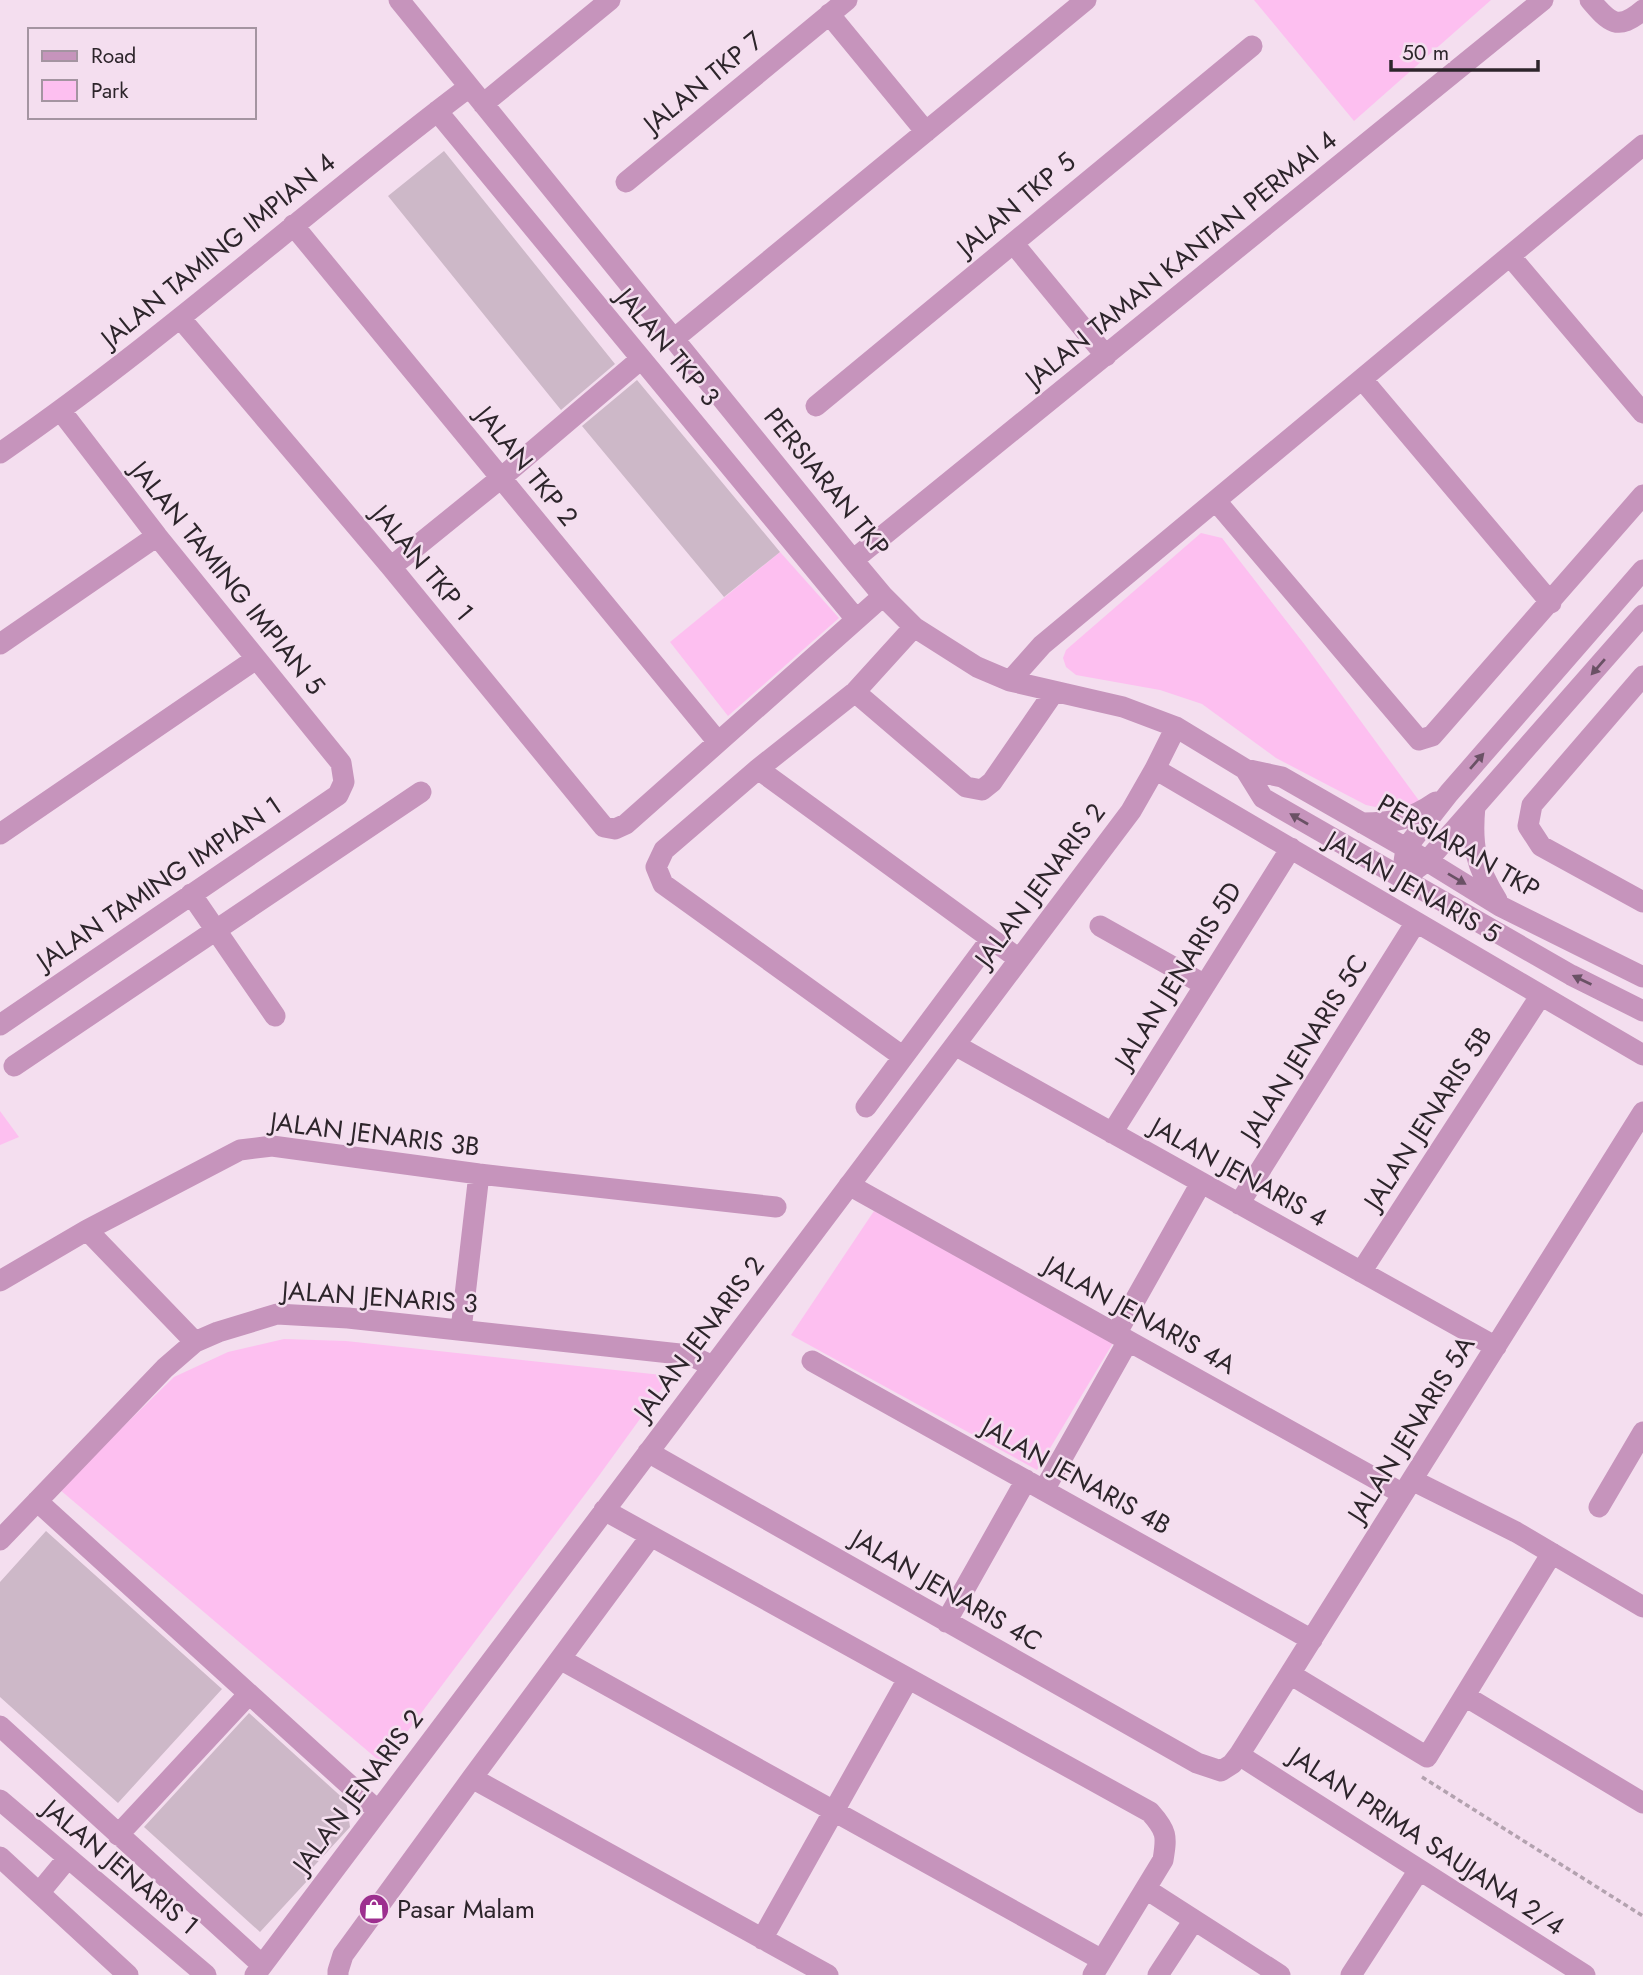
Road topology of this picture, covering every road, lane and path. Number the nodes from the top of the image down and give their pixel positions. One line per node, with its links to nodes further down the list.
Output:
1 (399, 0): 10 (street, PERSIARAN TKP)
2 (610, 0): 11 (street)
3 (847, 0): 8 (street, JALAN TKP 7)
4 (1086, 0): 13 (street)
5 (1543, 0): 21 (street, JALAN TAMAN KANTAN PERMAI 4)
6 (1590, 0): 7 (street)
7 (1643, 10)
8 (829, 14): 13 (street); 15 (street, JALAN TKP 7)
9 (1252, 46): 17 (street, JALAN TKP 5)
10 (469, 87): 11 (street, PERSIARAN TKP); 12 (street, JALAN TAMING IMPIAN 4)
11 (483, 104): 20 (street, PERSIARAN TKP)
12 (437, 111): 16 (street, JALAN TAMING IMPIAN 4); 22 (street, JALAN TKP 3)
13 (926, 132): 20 (street)
14 (1643, 145): 18 (street)
15 (626, 181)
16 (293, 225): 19 (street, JALAN TAMING IMPIAN 4); 28 (street, JALAN TKP 2)
17 (1013, 243): 21 (street); 24 (street, JALAN TKP 5)
18 (1510, 256): 23 (street); 26 (street)
19 (181, 319): 25 (street, JALAN TAMING IMPIAN 4); 33 (street, JALAN TKP 1)
20 (675, 338): 32 (street, PERSIARAN TKP)
21 (1106, 356): 32 (street, JALAN TAMAN KANTAN PERMAI 4)
22 (641, 359): 28 (street); 38 (street, JALAN TKP 3)
23 (1362, 379): 30 (street); 36 (street)
24 (816, 406)
25 (61, 411): 27 (street, JALAN TAMING IMPIAN 4); 31 (street, JALAN TAMING IMPIAN 5)
26 (1643, 413)
27 (0, 453)
28 (501, 478): 33 (street); 47 (street, JALAN TKP 2)
29 (1643, 495): 36 (street)
30 (1216, 501): 36 (street); 42 (street)
31 (157, 536): 40 (street); 41 (street, JALAN TAMING IMPIAN 5)
32 (853, 560): 35 (street, PERSIARAN TKP)
33 (391, 568): 47 (street, JALAN TKP 1)
34 (1643, 570): 53 (street, one-way to 34)
35 (883, 596): 38 (street); 39 (street, PERSIARAN TKP)
36 (1550, 603)
37 (1643, 615): 54 (street, one-way to 54)
38 (856, 619): 47 (street)
39 (914, 626): 42 (street, PERSIARAN TKP); 44 (street)
40 (0, 644)
41 (256, 659): 51 (street, JALAN TAMING IMPIAN 5); 56 (street)
42 (1010, 681): 45 (street, PERSIARAN TKP)
43 (1640, 686): 62 (street)
44 (855, 692): 45 (street); 48 (street)
45 (1055, 692): 46 (street, PERSIARAN TKP)
46 (1176, 727): 49 (street, JALAN JENARIS 2); 50 (street, PERSIARAN TKP)
47 (718, 743)
48 (758, 769): 67 (street); 77 (street)
49 (1155, 769): 57 (street, JALAN JENARIS 5); 68 (street, JALAN JENARIS 2)
50 (1245, 769): 55 (street, PERSIARAN TKP); 60 (street, PERSIARAN TKP, one-way to 50)
51 (344, 782): 61 (street, JALAN TAMING IMPIAN 1)
52 (421, 792): 66 (street)
53 (1449, 793): 55 (street); 58 (street)
54 (1475, 806): 59 (street); 63 (street)
55 (1362, 823): 58 (street, PERSIARAN TKP)
56 (0, 834)
57 (1291, 848): 64 (street, JALAN JENARIS 5); 70 (street, JALAN JENARIS 5D)
58 (1406, 848): 59 (street, PERSIARAN TKP); 60 (street)
59 (1427, 861): 60 (street); 63 (street, PERSIARAN TKP, one-way to 63)
60 (1402, 878): 72 (street, PERSIARAN TKP, one-way to 60)
61 (191, 894): 66 (street); 74 (street, JALAN TAMING IMPIAN 1)
62 (1643, 902)
63 (1500, 906): 69 (street, PERSIARAN TKP)
64 (1416, 922): 71 (street, JALAN JENARIS 5); 85 (street, JALAN JENARIS 5C)
65 (1100, 926): 70 (street)
66 (216, 930): 73 (street); 78 (street)
67 (990, 939): 68 (street); 77 (street)
68 (1019, 959): 75 (street, JALAN JENARIS 2)
69 (1643, 977)
70 (1205, 985): 81 (street, JALAN JENARIS 5D)
71 (1541, 995): 76 (street, JALAN JENARIS 5); 88 (street, JALAN JENARIS 5B)
72 (1643, 1011)
73 (275, 1016)
74 (0, 1025)
75 (955, 1045): 81 (street, JALAN JENARIS 4); 84 (street, JALAN JENARIS 2)
76 (1643, 1055)
77 (902, 1056): 79 (street)
78 (14, 1066)
79 (866, 1107)
80 (1643, 1112): 93 (street, JALAN JENARIS 5A)
81 (1112, 1133): 83 (street, JALAN JENARIS 4)
82 (480, 1174): 86 (street, JALAN JENARIS 3B); 87 (street, JALAN JENARIS 3B); 90 (street)
83 (1201, 1183): 85 (street, JALAN JENARIS 4); 91 (street)
84 (849, 1185): 91 (street, JALAN JENARIS 4A); 95 (street, JALAN JENARIS 2)
85 (1239, 1204): 88 (street, JALAN JENARIS 4)
86 (776, 1207)
87 (87, 1230): 89 (street, JALAN JENARIS 3B); 92 (street)
88 (1361, 1272): 93 (street, JALAN JENARIS 4)
89 (0, 1281)
90 (461, 1330): 92 (street, JALAN JENARIS 3); 95 (street, JALAN JENARIS 3)
91 (1122, 1337): 98 (street); 99 (street, JALAN JENARIS 4A)
92 (195, 1342): 100 (street, JALAN JENARIS 3)
93 (1496, 1347): 99 (street, JALAN JENARIS 5A)
94 (812, 1361): 98 (street, JALAN JENARIS 4B)
95 (713, 1366): 97 (street, JALAN JENARIS 2)
96 (1643, 1432): 101 (street)
97 (648, 1452): 102 (street, JALAN JENARIS 2); 107 (street, JALAN JENARIS 4C)
98 (1035, 1485): 107 (street); 108 (street, JALAN JENARIS 4B)
99 (1408, 1487): 105 (street, JALAN JENARIS 4A); 108 (street, JALAN JENARIS 5A)
100 (37, 1501): 104 (street, JALAN JENARIS 3); 112 (street)
101 (1598, 1507)
102 (604, 1510): 103 (street); 121 (street, JALAN JENARIS 2)
103 (652, 1536): 109 (street); 111 (street)
104 (0, 1540)
105 (1552, 1553): 106 (street, JALAN JENARIS 4A); 113 (street)
106 (1643, 1606)
107 (946, 1622): 117 (street, JALAN JENARIS 4C)
108 (1312, 1640): 110 (street, JALAN JENARIS 5A)
109 (560, 1660): 118 (street); 122 (street)
110 (1290, 1674): 115 (street, JALAN JENARIS 5A); 116 (street)
111 (908, 1679): 122 (street); 127 (street)
112 (248, 1695): 121 (street); 123 (street)
113 (1465, 1696): 116 (street); 120 (street)
114 (0, 1727): 123 (street)
115 (1239, 1755): 117 (street, JALAN JENARIS 5A); 126 (street, JALAN PRIMA SAUJANA 2/4)
116 (1423, 1766): 129 (path)
117 (1221, 1771)
118 (472, 1778): 131 (street); 136 (street)
119 (0, 1801): 125 (street, JALAN JENARIS 1)
120 (1643, 1803)
121 (378, 1811): 133 (street, JALAN JENARIS 2)
122 (834, 1811): 131 (street); 132 (street)
123 (118, 1835): 133 (street)
124 (0, 1857): 128 (street)
125 (67, 1859): 128 (street); 135 (street, JALAN JENARIS 1)
126 (1419, 1870): 140 (street); 141 (street, JALAN PRIMA SAUJANA 2/4)
127 (1146, 1889): 130 (street); 132 (street)
128 (38, 1893): 134 (street)
129 (1643, 1916)
130 (1194, 1920): 138 (street); 139 (street)
131 (762, 1939): 137 (street)
132 (1097, 1967)
133 (259, 1970)
134 (128, 1975)
135 (206, 1975)
136 (338, 1975)
137 (828, 1975)
138 (1158, 1975)
139 (1280, 1975)
140 (1351, 1975)
141 (1585, 1975)

